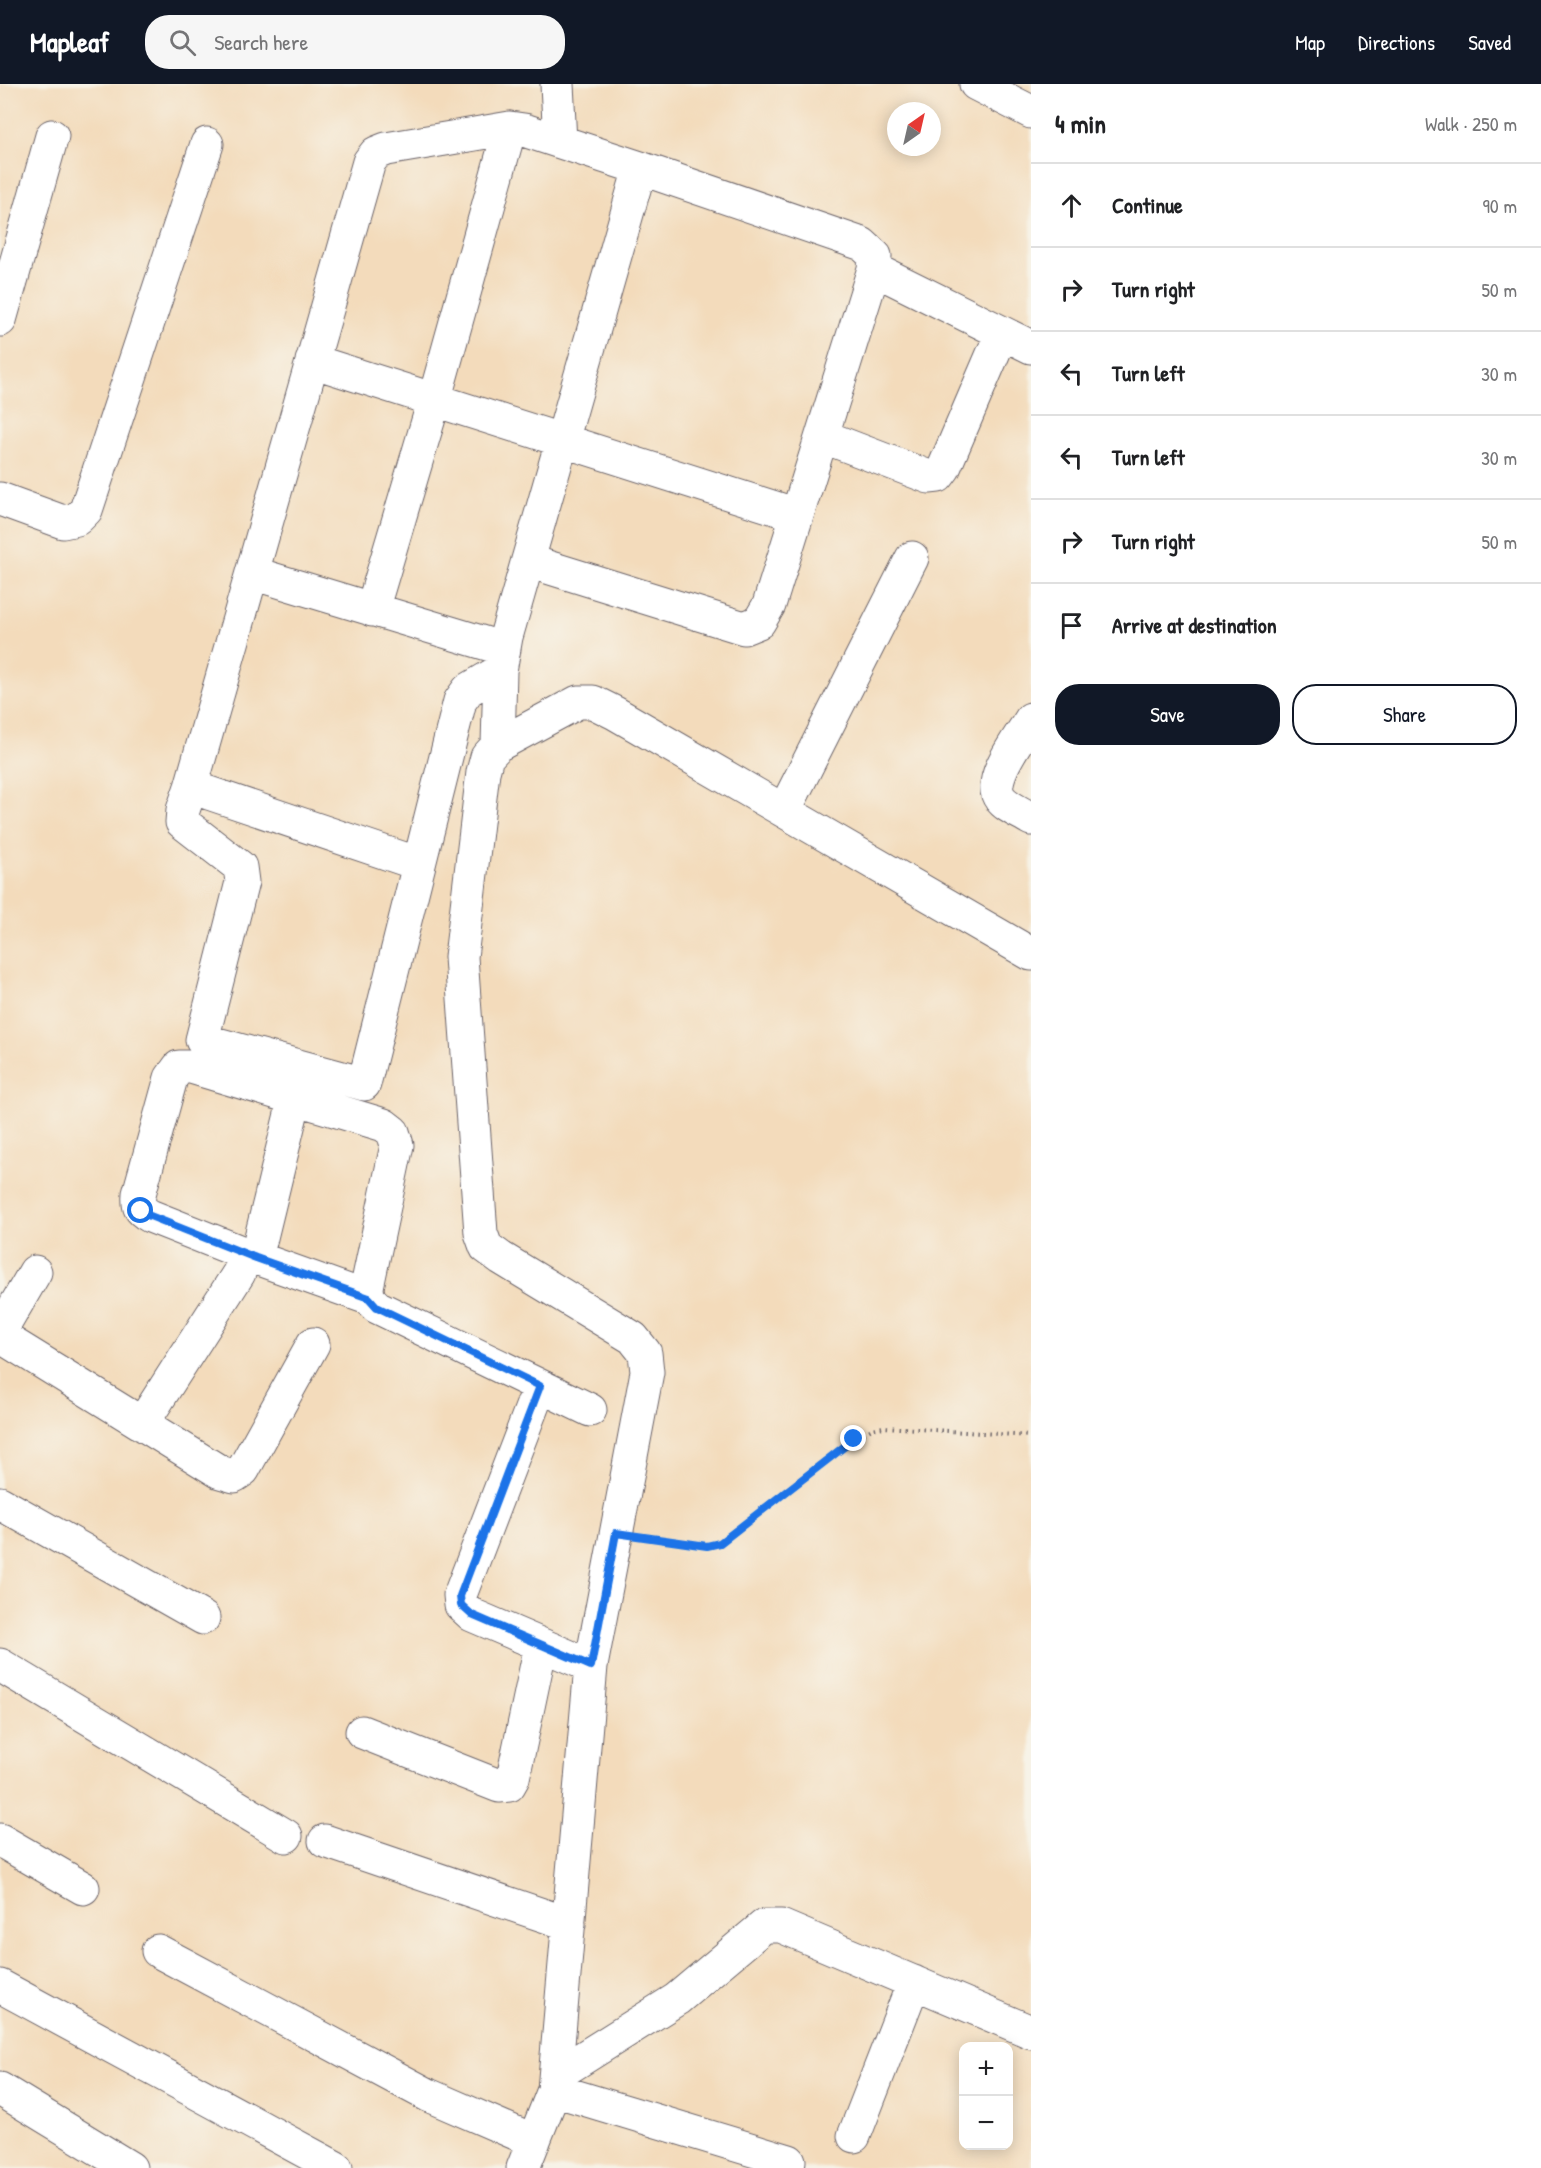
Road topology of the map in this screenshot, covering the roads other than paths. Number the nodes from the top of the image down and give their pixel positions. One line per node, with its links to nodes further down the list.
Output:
1 (557, 84): 6 (street)
2 (983, 85): 3 (street)
3 (1031, 112)
4 (510, 128): 6 (street); 13 (street); 14 (street)
5 (52, 136): 10 (street)
6 (560, 142): 8 (street)
7 (207, 144): 17 (street)
8 (640, 168): 9 (street); 16 (street)
9 (874, 269): 11 (street); 15 (street)
10 (0, 320)
11 (1002, 333): 12 (street); 15 (street)
12 (1031, 347)
13 (312, 361): 14 (street); 21 (street)
14 (434, 401): 16 (street); 22 (street)
15 (822, 436): 18 (street)
16 (562, 441): 18 (street); 20 (street)
17 (0, 499)
18 (797, 515): 20 (street)
19 (912, 558): 27 (street)
20 (528, 561): 23 (street)
21 (252, 573): 22 (street); 26 (street)
22 (372, 609): 23 (street)
23 (502, 660): 25 (street); 29 (street)
24 (1031, 719): 28 (street)
25 (498, 745): 27 (street); 45 (street)
26 (191, 787): 29 (street); 29 (street)
27 (784, 811): 30 (street)
28 (1031, 819)
29 (419, 864)
30 (1031, 954)
31 (295, 1098): 32 (street); 32 (street); 34 (street)
32 (248, 1266): 34 (street); 40 (street)
33 (35, 1272): 35 (street)
34 (369, 1298): 38 (street)
35 (0, 1332)
36 (0, 1336): 40 (street)
37 (313, 1344): 40 (street)
38 (540, 1386): 39 (street); 43 (street)
39 (590, 1410)
40 (142, 1424)
41 (0, 1503): 42 (street)
42 (203, 1618)
43 (542, 1645): 45 (street); 46 (street)
44 (0, 1665): 47 (street)
45 (591, 1666): 51 (street)
46 (362, 1732)
47 (286, 1836)
48 (0, 1840): 50 (street)
49 (325, 1841): 51 (street)
50 (82, 1888)
51 (569, 1924): 56 (street)
52 (158, 1951): 59 (street)
53 (914, 1982): 55 (street); 56 (street); 58 (street)
54 (0, 1986): 63 (street)
55 (1031, 2032)
56 (555, 2083): 59 (street); 61 (street)
57 (0, 2089): 60 (street)
58 (854, 2136)
59 (529, 2155)
60 (88, 2157): 62 (street)
61 (789, 2161)
62 (130, 2168)
63 (336, 2168)

